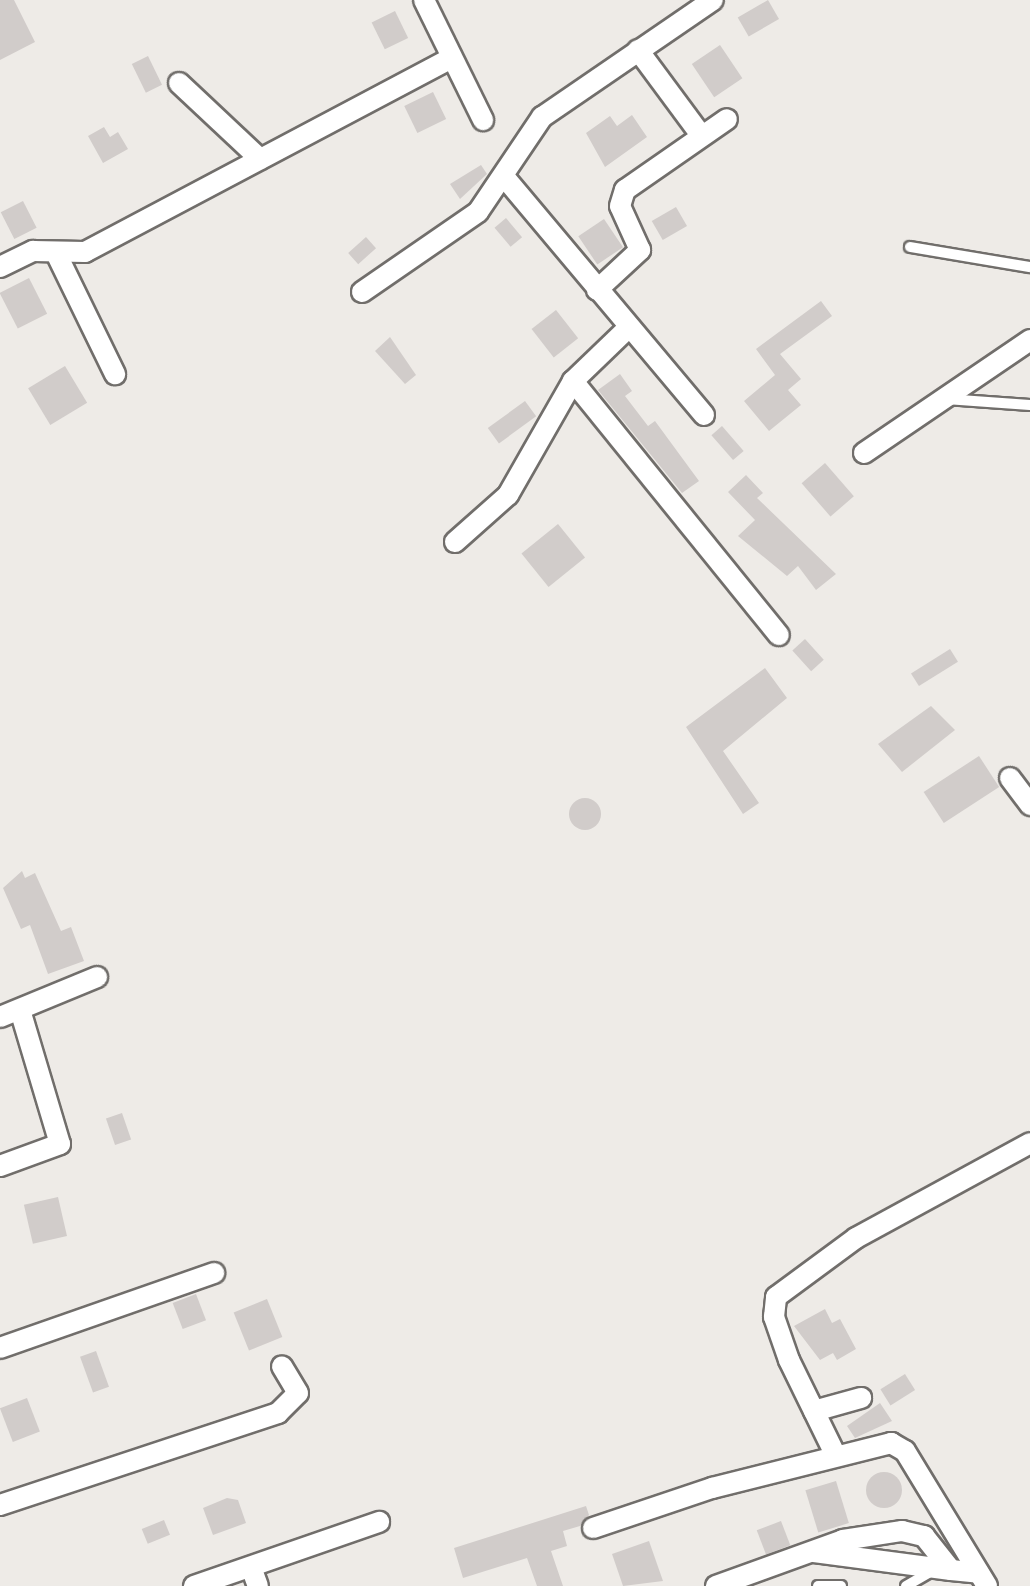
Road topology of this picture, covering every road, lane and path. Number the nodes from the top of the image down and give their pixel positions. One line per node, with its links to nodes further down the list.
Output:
1 (424, 0): 4 (street)
2 (713, 0): 3 (street)
3 (638, 50): 8 (street); 10 (street)
4 (452, 58): 7 (street); 9 (street)
5 (179, 83): 9 (street)
6 (727, 119): 8 (street)
7 (483, 120)
8 (701, 135): 15 (street)
9 (260, 160): 12 (street)
10 (506, 179): 15 (street); 16 (street)
11 (910, 247): 13 (lane)
12 (56, 253): 14 (street); 19 (street)
13 (1030, 266)
14 (0, 267)
15 (596, 290): 17 (street)
16 (362, 292)
17 (628, 328): 20 (street); 23 (street)
18 (1030, 340): 21 (street)
19 (115, 374)
20 (572, 381): 25 (street); 26 (street)
21 (943, 399): 22 (lane); 24 (street)
22 (1030, 405)
23 (704, 415)
24 (864, 453)
25 (455, 542)
26 (779, 635)
27 (1010, 778): 28 (street)
28 (1030, 805)
29 (97, 976): 30 (street)
30 (10, 1014): 32 (street)
31 (1030, 1143): 37 (street)
32 (0, 1166)
33 (214, 1273): 34 (street)
34 (0, 1348)
35 (282, 1366): 39 (street)
36 (861, 1398): 37 (street)
37 (814, 1412): 38 (street)
38 (835, 1454): 41 (street); 45 (street)
39 (0, 1504)
40 (379, 1522): 44 (street)
41 (593, 1528)
42 (812, 1552): 43 (street); 43 (street); 47 (street)
43 (943, 1569): 45 (street); 50 (lane)
44 (255, 1576): 46 (street)
45 (983, 1579)
46 (194, 1586)
47 (716, 1586)
48 (818, 1586): 49 (lane)
49 (841, 1586)
50 (906, 1586)

